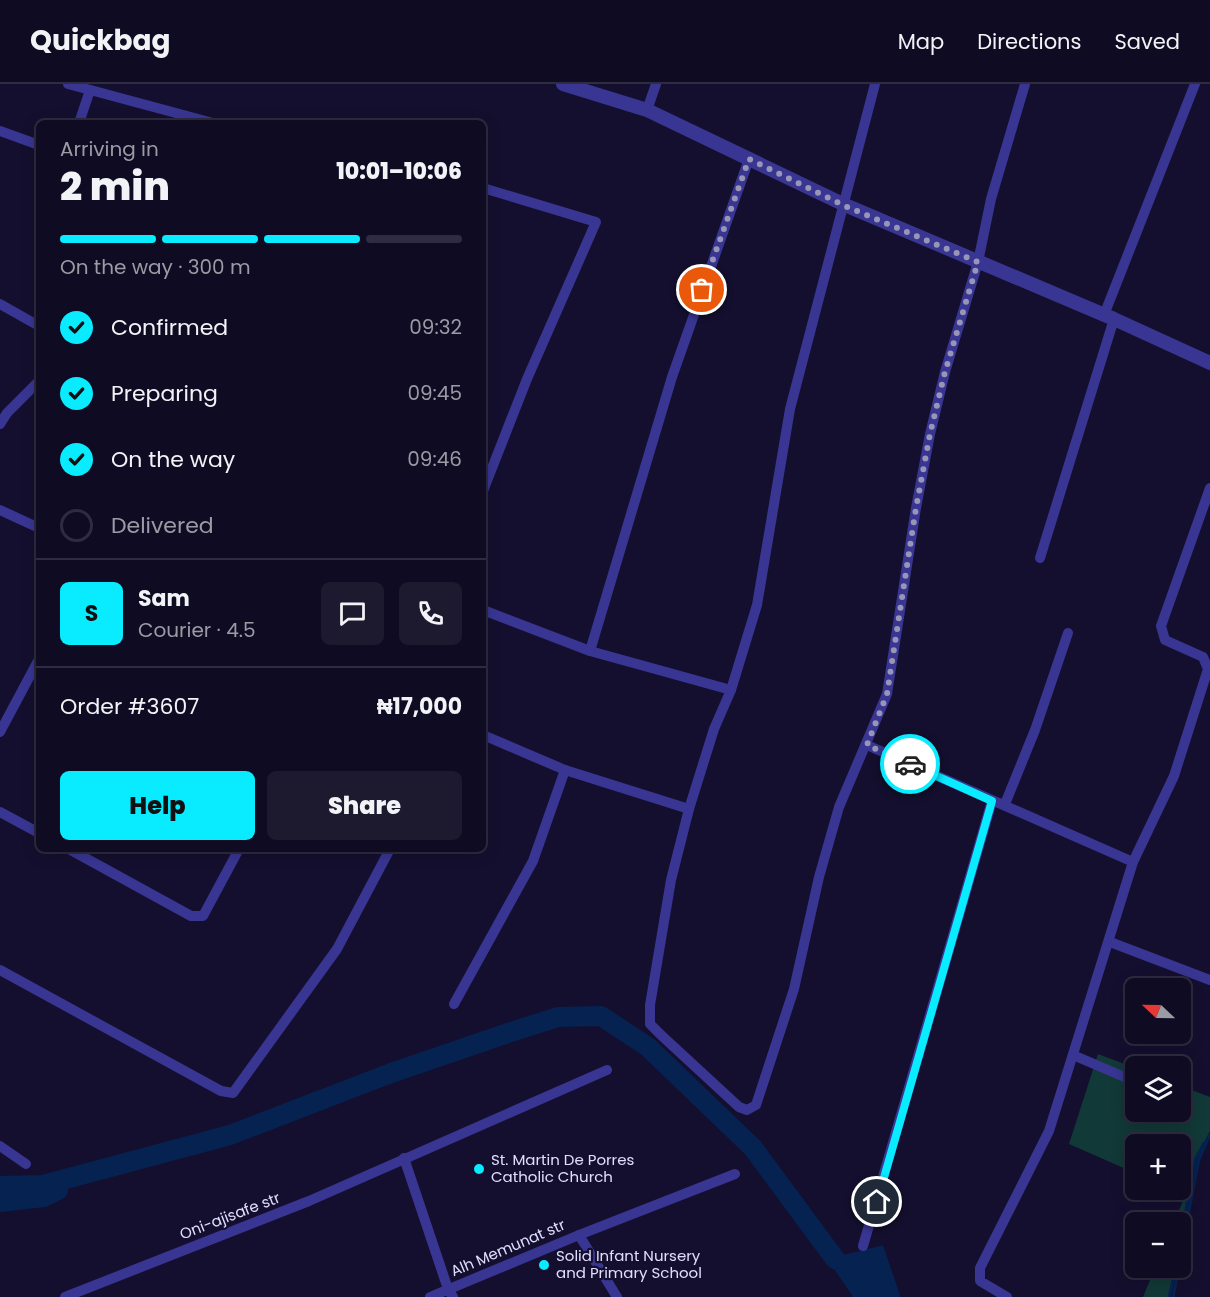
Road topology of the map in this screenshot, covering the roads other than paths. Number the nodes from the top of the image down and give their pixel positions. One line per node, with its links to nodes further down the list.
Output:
1 (68, 84): 7 (street)
2 (563, 84): 8 (street)
3 (656, 84): 8 (street)
4 (875, 84): 15 (street)
5 (1025, 84): 16 (street)
6 (1195, 84): 18 (street)
7 (90, 90): 9 (street); 10 (street)
8 (647, 110): 13 (street)
9 (80, 120)
10 (202, 120)
11 (0, 131): 12 (street)
12 (36, 144)
13 (749, 159): 15 (street); 30 (street)
14 (486, 189): 23 (street)
15 (845, 206): 16 (street); 32 (street)
16 (978, 262): 18 (street); 35 (street)
17 (0, 304): 19 (street)
18 (1109, 317): 20 (street); 27 (street)
19 (36, 324)
20 (1210, 363)
21 (36, 384): 22 (street)
22 (0, 424)
23 (486, 483)
24 (1210, 488): 45 (street)
25 (0, 510): 26 (street)
26 (36, 527)
27 (1040, 558)
28 (486, 611): 30 (street)
29 (1068, 633): 38 (street)
30 (590, 651): 32 (street)
31 (36, 665): 33 (street)
32 (731, 690): 39 (street)
33 (0, 732)
34 (486, 736): 36 (street)
35 (867, 745): 37 (street); 39 (street)
36 (564, 770): 39 (street); 49 (street)
37 (992, 801): 38 (street); 58 (street)
38 (1005, 804): 45 (street)
39 (689, 809)
40 (0, 812): 41 (street)
41 (36, 831)
42 (74, 852): 43 (street)
43 (237, 852)
44 (388, 852): 47 (street)
45 (1133, 862): 46 (street)
46 (1110, 942): 48 (street); 50 (street)
47 (0, 970)
48 (1210, 980)
49 (454, 1004)
50 (1073, 1055): 52 (street); 63 (street)
51 (607, 1070): 54 (street, Oni-ajisafe str)
52 (1125, 1077)
53 (0, 1146): 55 (street)
54 (404, 1158): 59 (street); 60 (street, Oni-ajisafe str)
55 (26, 1164)
56 (735, 1174): 57 (street, Alh Memunat str)
57 (579, 1235): 59 (street, Alh Memunat str); 62 (street, Alh Memunat str)
58 (863, 1246)
59 (451, 1293): 61 (street, Alh Memunat str)
60 (65, 1297)
61 (430, 1297)
62 (617, 1297)
63 (1007, 1297)

